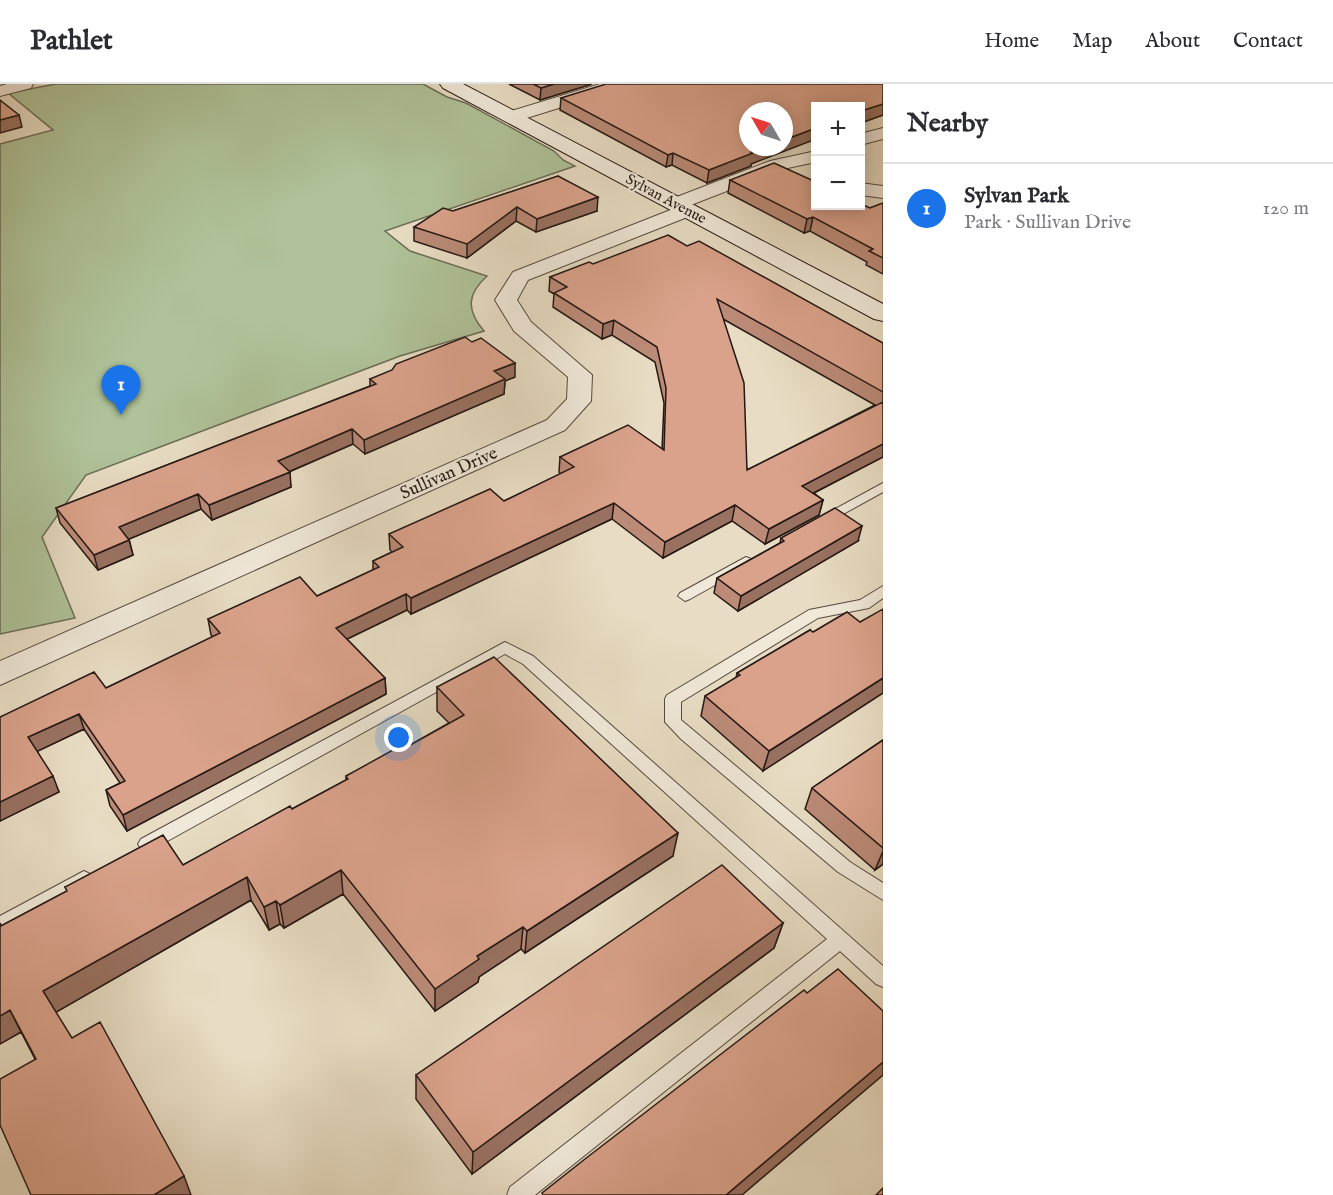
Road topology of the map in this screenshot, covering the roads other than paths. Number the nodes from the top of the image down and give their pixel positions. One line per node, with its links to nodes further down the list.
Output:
1 (25, 84): 4 (street)
2 (449, 84): 5 (street, Sylvan Avenue)
3 (617, 84): 5 (street)
4 (0, 91)
5 (511, 117): 11 (street, Sylvan Avenue)
6 (883, 133): 7 (street)
7 (865, 139)
8 (811, 161): 11 (street)
9 (865, 190): 10 (street)
10 (883, 192)
11 (682, 207): 12 (street, Sylvan Avenue); 18 (street, Sullivan Drive)
12 (883, 314)
13 (883, 487): 14 (lane)
14 (810, 527)
15 (758, 556): 17 (lane)
16 (883, 591): 21 (lane)
17 (685, 596)
18 (0, 674)
19 (134, 851): 23 (lane)
20 (103, 868): 22 (lane)
21 (883, 892)
22 (0, 925)
23 (840, 940): 24 (lane); 25 (lane)
24 (883, 978)
25 (518, 1195)

